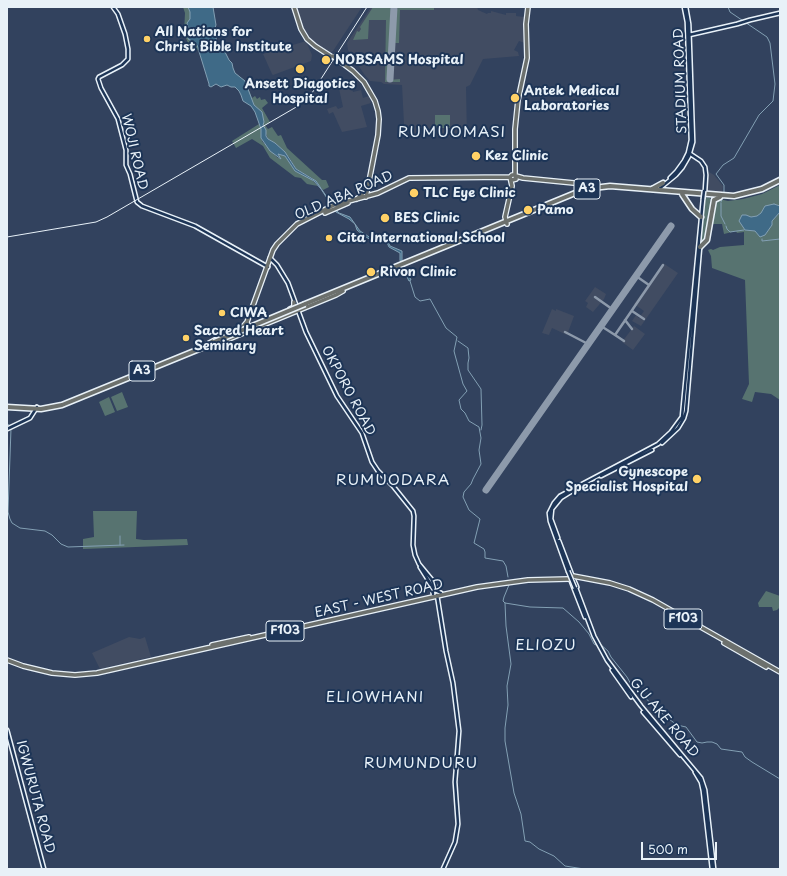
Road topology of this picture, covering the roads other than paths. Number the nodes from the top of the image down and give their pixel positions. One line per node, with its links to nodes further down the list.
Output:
1 (113, 7): 27 (main road, WOJI ROAD)
2 (295, 7): 17 (main road, bridge)
3 (527, 7): 8 (main road)
4 (685, 7): 6 (main road, STADIUM ROAD)
5 (780, 14): 6 (main road)
6 (688, 36): 7 (main road, STADIUM ROAD)
7 (688, 154): 10 (main road, STADIUM ROAD); 19 (main road, bridge)
8 (513, 178): 11 (main road, OLD ABA ROAD); 13 (main road, OLD ABA ROAD); 17 (main road, OLD ABA ROAD); 23 (main road)
9 (780, 181): 14 (highway, A3); 18 (highway, A3)
10 (664, 184): 12 (highway); 14 (highway)
11 (596, 187): 12 (highway, A3); 13 (highway, A3)
12 (656, 189): 14 (highway, A3)
13 (586, 190): 15 (highway, A3); 23 (highway, A3)
14 (665, 190)
15 (682, 194): 16 (highway, A3); 22 (highway)
16 (693, 195): 19 (highway, A3); 21 (highway)
17 (366, 196): 20 (main road, OLD ABA ROAD); 20 (main road, OLD ABA ROAD)
18 (720, 197): 19 (highway, A3); 25 (highway)
19 (705, 198): 21 (main road); 24 (main road); 24 (highway)
20 (333, 208): 26 (main road, OLD ABA ROAD)
21 (702, 209): 22 (main road)
22 (701, 217): 47 (main road)
23 (507, 221): 28 (highway, A3)
24 (700, 241): 25 (main road)
25 (700, 247): 47 (main road)
26 (270, 259): 27 (main road, OLD ABA ROAD); 29 (main road, OKPORO ROAD)
27 (267, 267): 36 (main road, OLD ABA ROAD); 37 (main road, OLD ABA ROAD)
28 (344, 290): 30 (highway, A3); 32 (main road)
29 (294, 302): 30 (main road); 31 (main road); 32 (main road, OKPORO ROAD)
30 (304, 305): 32 (main road); 40 (highway, A3, bridge)
31 (290, 309): 32 (main road); 35 (main road)
32 (296, 309): 33 (main road); 34 (main road, OKPORO ROAD); 46 (main road, OKPORO ROAD)
33 (290, 314): 34 (main road); 38 (main road)
34 (298, 316): 46 (main road, OKPORO ROAD)
35 (258, 322): 37 (main road); 38 (main road)
36 (247, 324): 37 (main road); 39 (main road); 41 (main road)
37 (253, 324)
38 (263, 325): 39 (main road)
39 (252, 330): 42 (main road)
40 (214, 342): 41 (highway, A3); 42 (highway, A3)
41 (204, 346): 44 (highway, A3)
42 (200, 349): 44 (highway, A3)
43 (7, 406): 44 (highway, A3)
44 (36, 408): 45 (main road)
45 (7, 429)
46 (367, 450): 49 (main road, OKPORO ROAD)
47 (558, 541): 48 (main road); 48 (main road)
48 (570, 576): 50 (main road, EAST - WEST ROAD / F103); 51 (main road); 51 (main road, bridge); 53 (main road, EAST - WEST ROAD / F103)
49 (435, 589): 50 (main road, OKPORO ROAD); 50 (main road)
50 (437, 594): 52 (main road, EAST - WEST ROAD / F103); 57 (main road)
51 (588, 622): 58 (main road, G.U AKE ROAD)
52 (7, 659)
53 (780, 673)
54 (7, 730): 56 (main road, IGWURUTA ROAD)
55 (7, 735): 56 (main road, IGWURUTA ROAD)
56 (43, 869)
57 (443, 869)
58 (713, 869)

